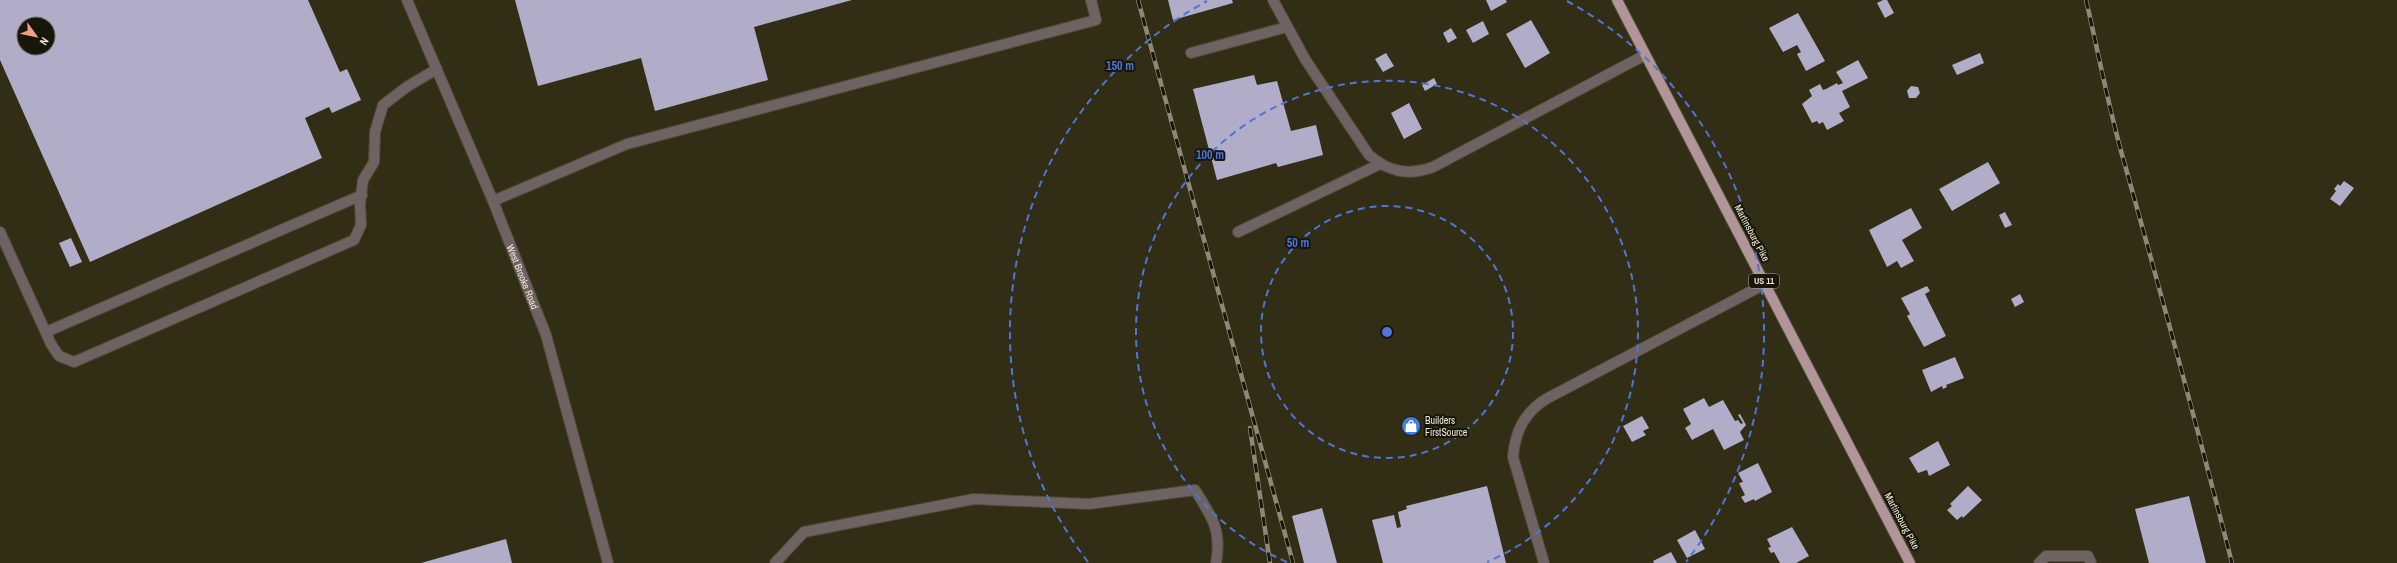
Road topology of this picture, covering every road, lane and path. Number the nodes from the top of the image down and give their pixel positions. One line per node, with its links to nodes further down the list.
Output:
1 (407, 0): 8 (street, West Brooke Road)
2 (1091, 0): 11 (street)
3 (1273, 0): 5 (street)
4 (1617, 0): 7 (main road, Martinsburg Pike / US 11)
5 (1287, 27): 6 (street); 9 (street)
6 (1191, 54)
7 (1645, 55): 9 (street); 14 (main road, Martinsburg Pike / US 11)
8 (437, 69): 10 (street); 11 (street, West Brooke Road)
9 (1380, 164): 13 (street)
10 (362, 195): 15 (street); 15 (street)
11 (493, 201): 16 (street, West Brooke Road)
12 (0, 232): 15 (street)
13 (1238, 232)
14 (1765, 284): 19 (street); 20 (main road, Martinsburg Pike / US 11)
15 (46, 332)
16 (608, 563)
17 (775, 563): 18 (street)
18 (1216, 563)
19 (1544, 563)
20 (1910, 563)
21 (2039, 563): 22 (street)
22 (2091, 563)

